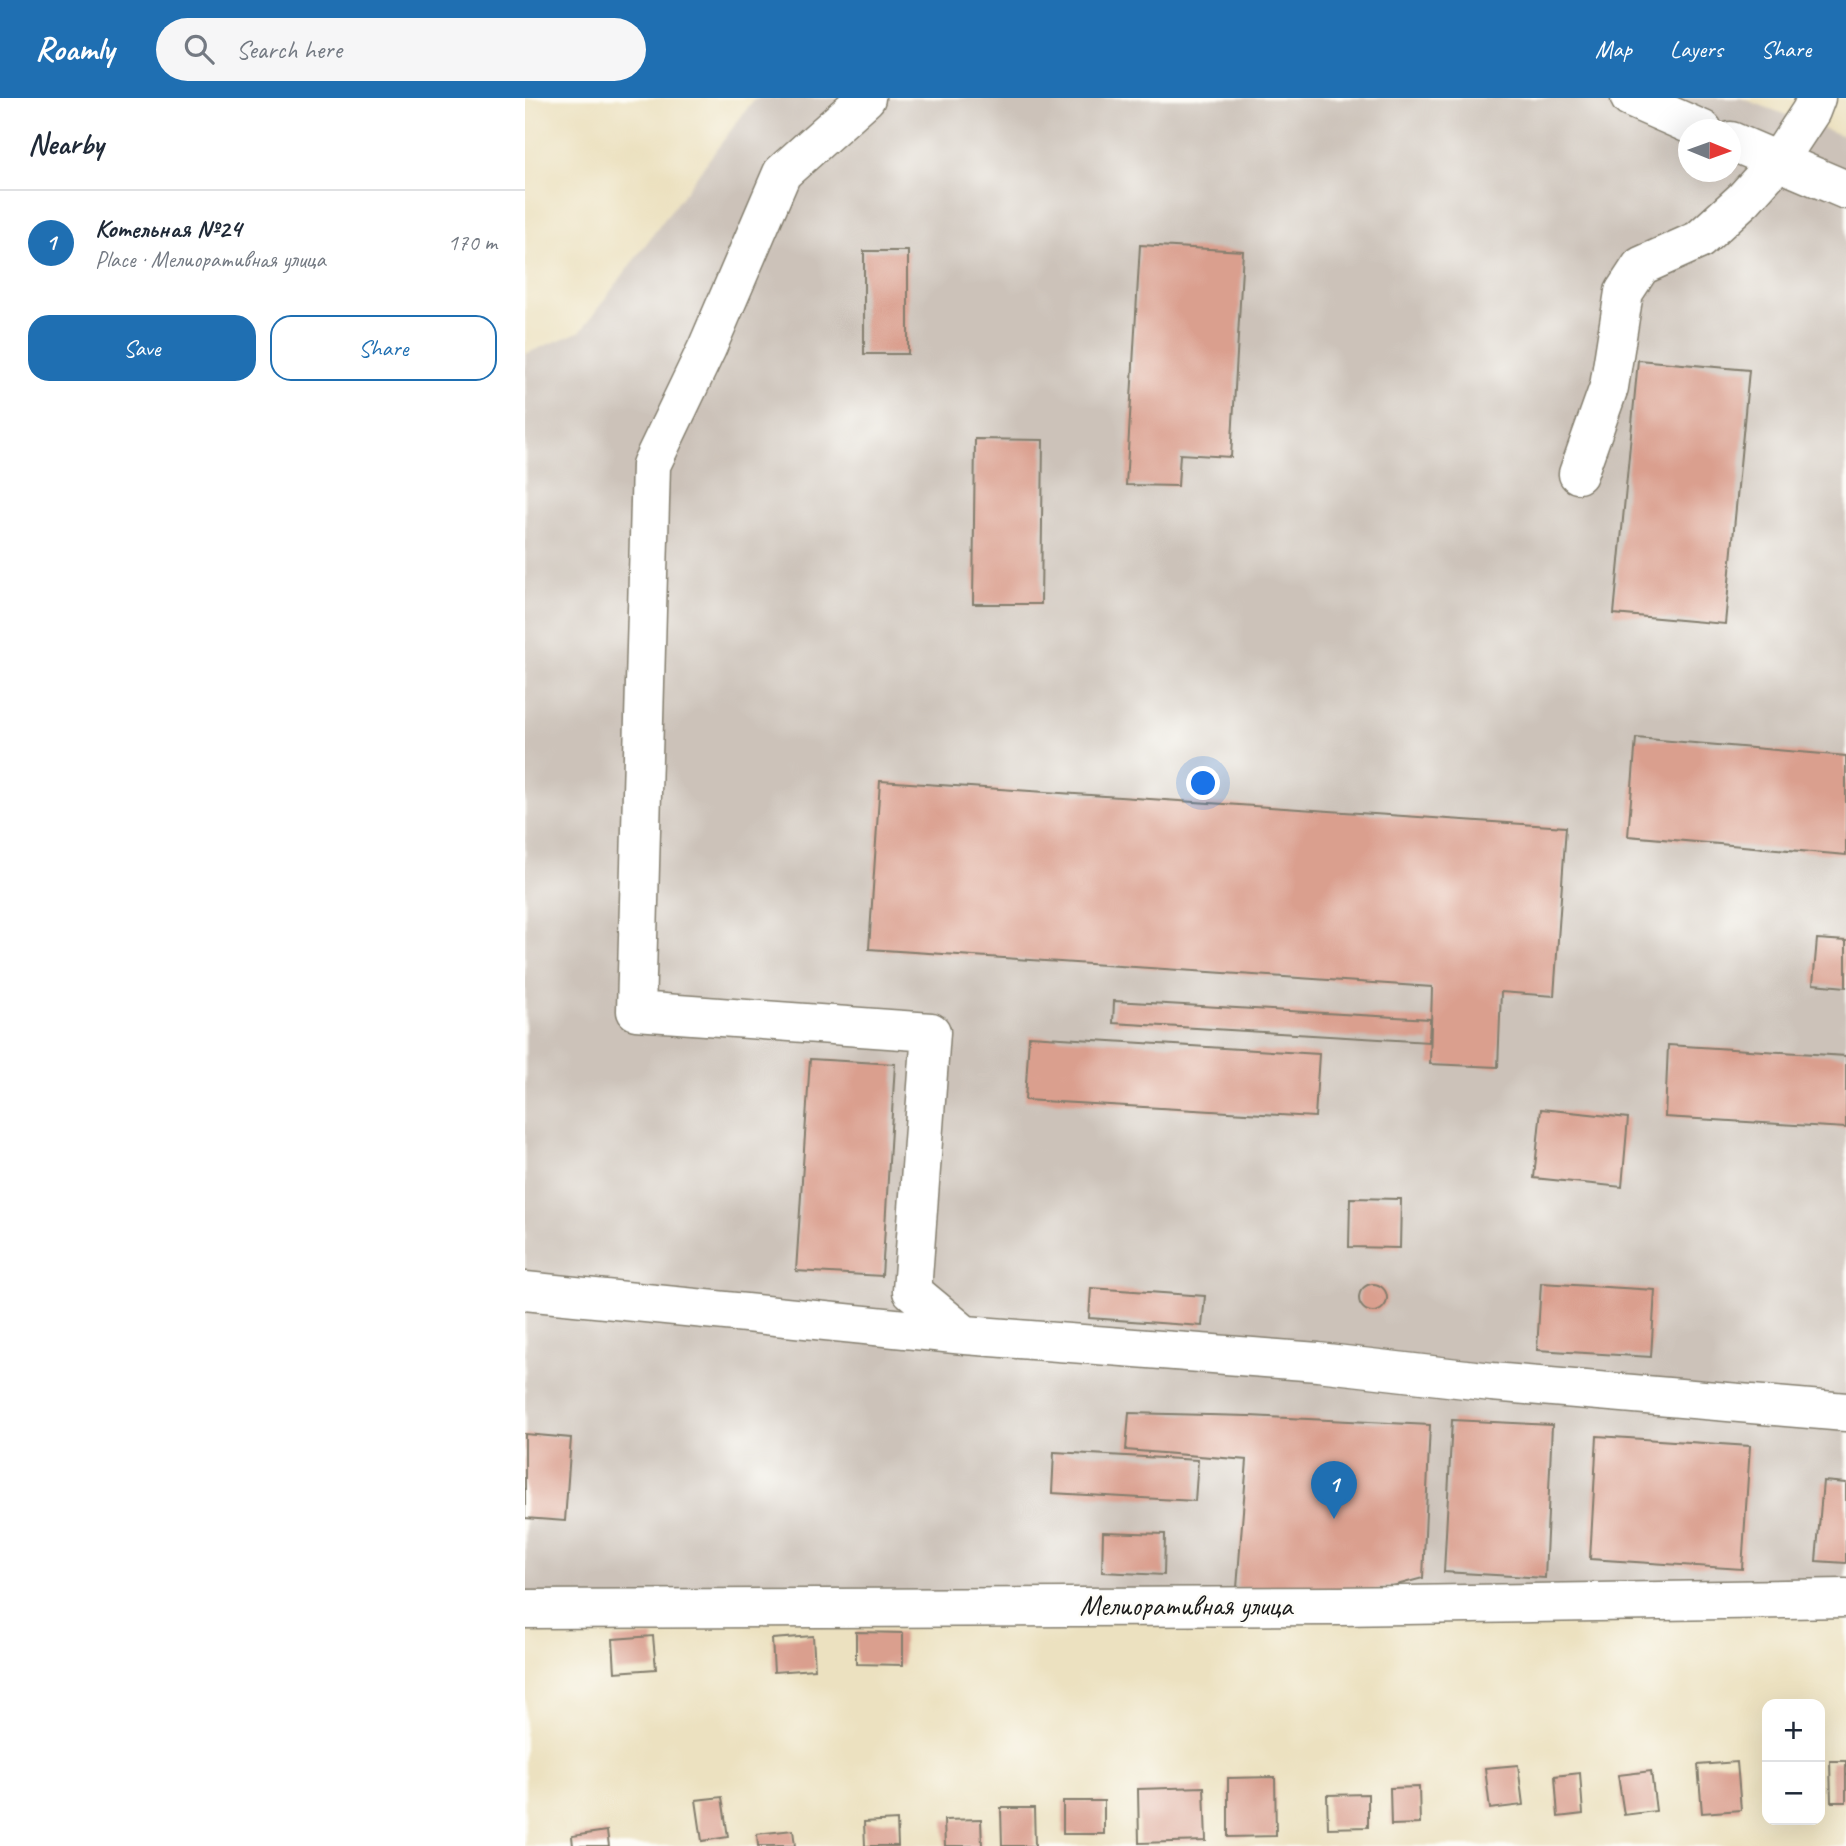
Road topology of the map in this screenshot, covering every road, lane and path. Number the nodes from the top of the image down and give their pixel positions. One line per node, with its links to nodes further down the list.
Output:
1 (866, 98): 10 (street)
2 (1630, 98): 4 (street)
3 (1816, 98): 6 (street)
4 (1678, 119)
5 (1741, 145): 6 (street)
6 (1778, 161): 7 (street); 8 (street)
7 (1846, 190)
8 (1578, 474)
9 (525, 1292): 10 (street)
10 (965, 1335): 11 (street)
11 (1846, 1412)
12 (1846, 1598): 13 (street, Мелиоративная улица)
13 (525, 1609)

